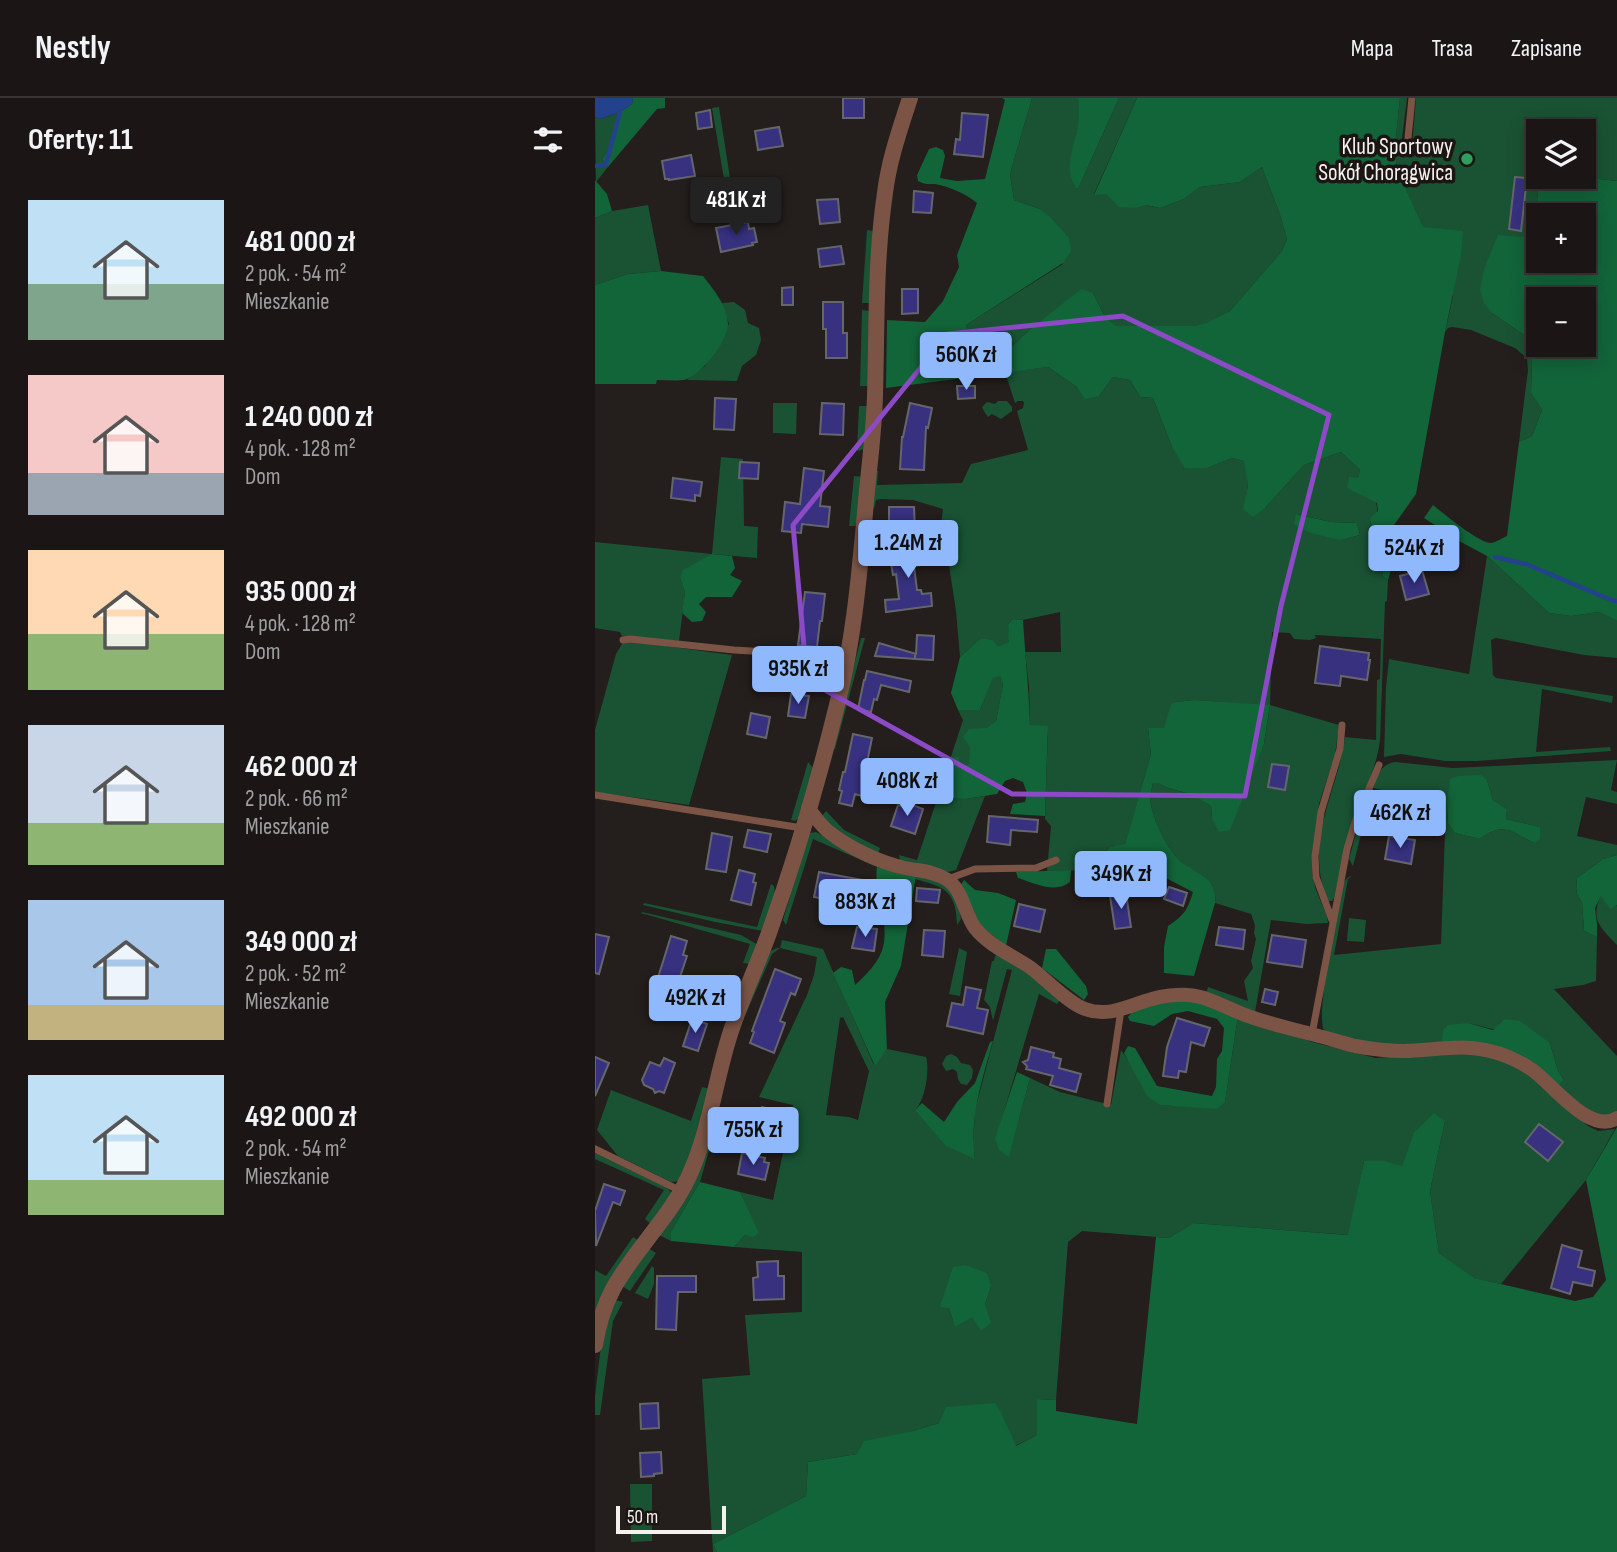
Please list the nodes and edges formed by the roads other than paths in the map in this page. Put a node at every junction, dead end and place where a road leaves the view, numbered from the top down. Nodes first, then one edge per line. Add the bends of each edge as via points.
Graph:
1 (910, 98) edge
2 (1412, 98) edge
3 (1407, 148) dead end
4 (622, 640) dead end
5 (848, 657) junction
6 (1342, 725) dead end
7 (1379, 765) dead end
8 (595, 795) edge
9 (809, 808) junction
10 (803, 828) junction
11 (1056, 860) dead end
12 (947, 879) junction
13 (1333, 921) junction
14 (1121, 1010) junction
15 (1312, 1034) junction
16 (1107, 1104) dead end
17 (1617, 1118) edge
18 (595, 1149) edge
19 (682, 1191) junction
20 (596, 1337) edge

1 - 5 street via 893,152 882,215 874,420
2 - 3 lane
4 - 5 lane
5 - 9 street
6 - 13 lane via 1315,856 1316,877
7 - 13 lane via 1347,849
8 - 10 lane
9 - 10 street
9 - 12 street via 828,831 863,852
10 - 19 street via 730,1034 701,1147
11 - 12 lane via 1036,868 975,869
12 - 14 street via 955,886 973,926 991,943 1082,1008
13 - 15 lane
14 - 15 street via 1154,998 1189,995
14 - 16 lane
15 - 17 street via 1379,1049 1493,1051 1531,1069 1583,1115 1605,1123
18 - 19 lane
19 - 20 street via 612,1291

